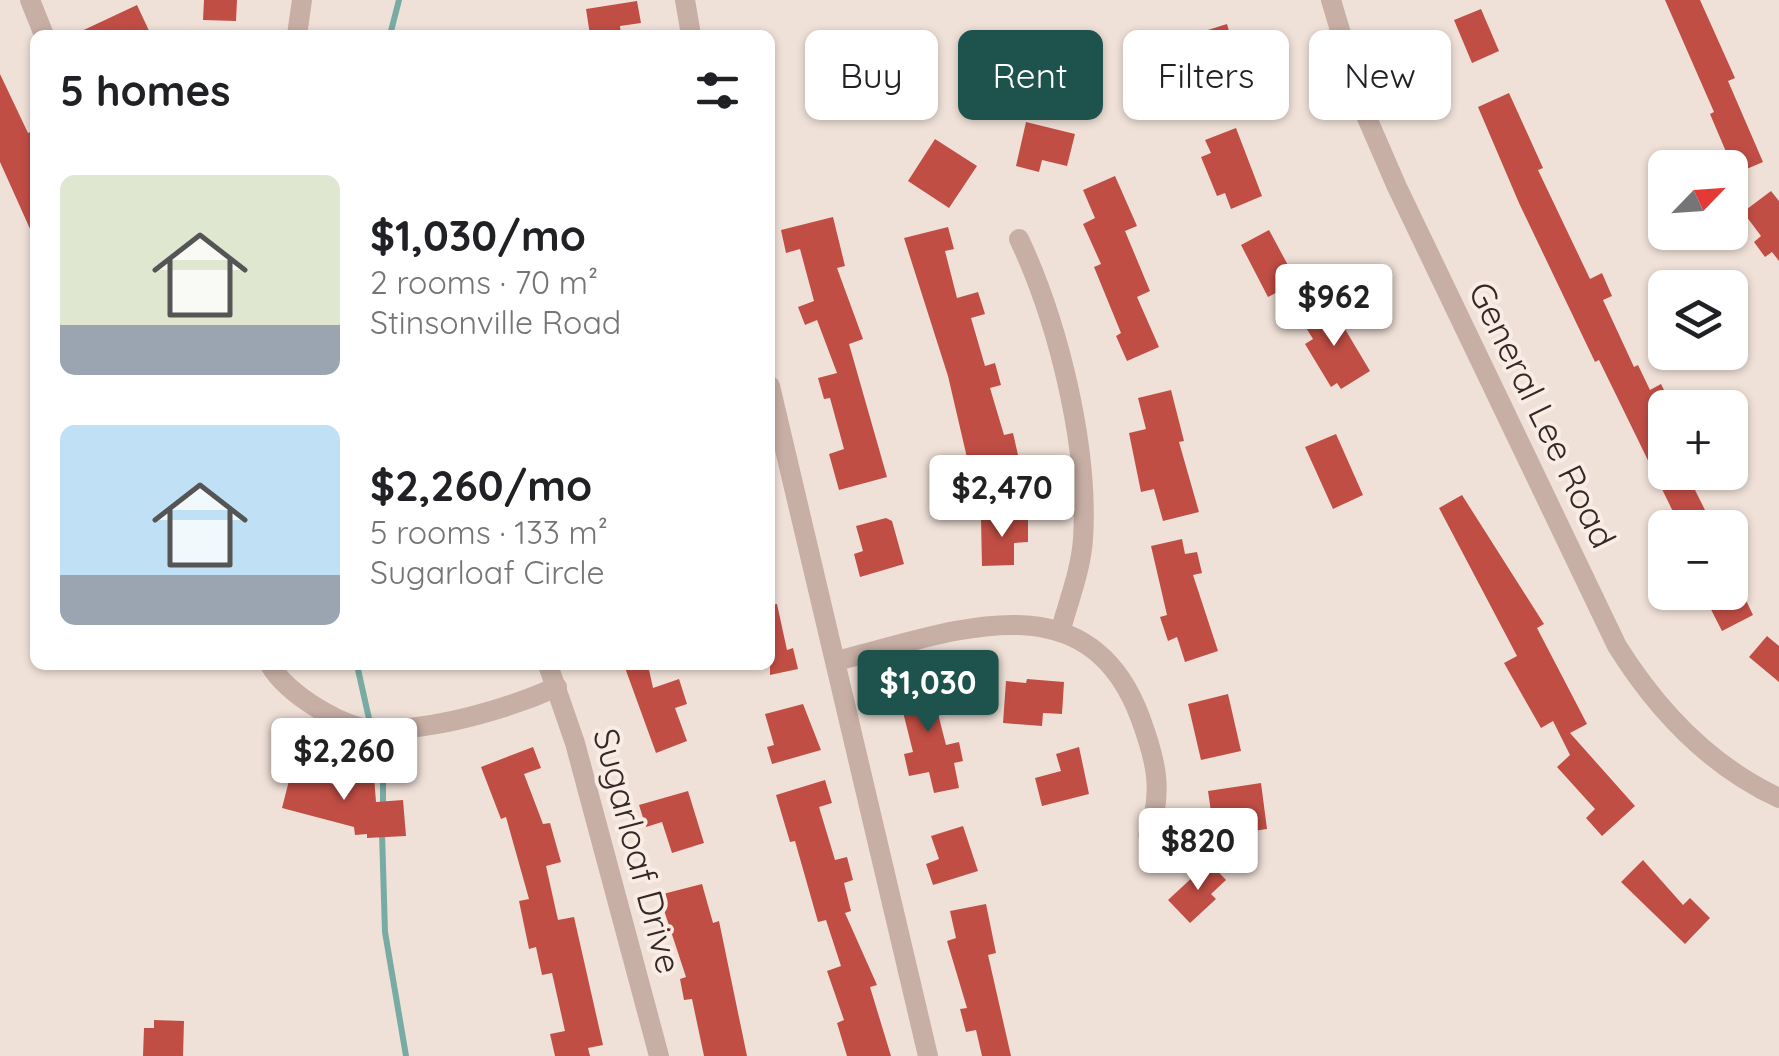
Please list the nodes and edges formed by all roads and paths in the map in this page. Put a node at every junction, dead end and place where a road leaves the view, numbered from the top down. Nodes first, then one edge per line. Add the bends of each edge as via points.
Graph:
1 (30, 0) edge
2 (302, 0) edge
3 (685, 0) edge
4 (1331, 0) edge
5 (42, 30) edge
6 (298, 30) edge
7 (690, 30) edge
8 (1020, 239) dead end
9 (775, 424) edge
10 (1062, 629) junction
11 (836, 661) junction
12 (273, 670) edge
13 (550, 670) edge
14 (557, 686) junction
15 (1779, 798) edge
16 (1148, 835) dead end
17 (659, 1056) edge
18 (928, 1056) edge

1 - 5 street
2 - 6 street
3 - 7 street
4 - 15 street, General Lee Road via 1364,111 1397,187 1617,646 1664,714 1711,756
8 - 10 street via 1041,285 1083,489 1083,542
9 - 11 street
10 - 11 street via 1020,622 975,627
10 - 16 street via 1099,654 1130,689 1152,750 1160,804
11 - 18 street
12 - 14 street via 318,710 375,730 526,701
13 - 14 street, Sugarloaf Drive
14 - 17 street, Sugarloaf Drive

